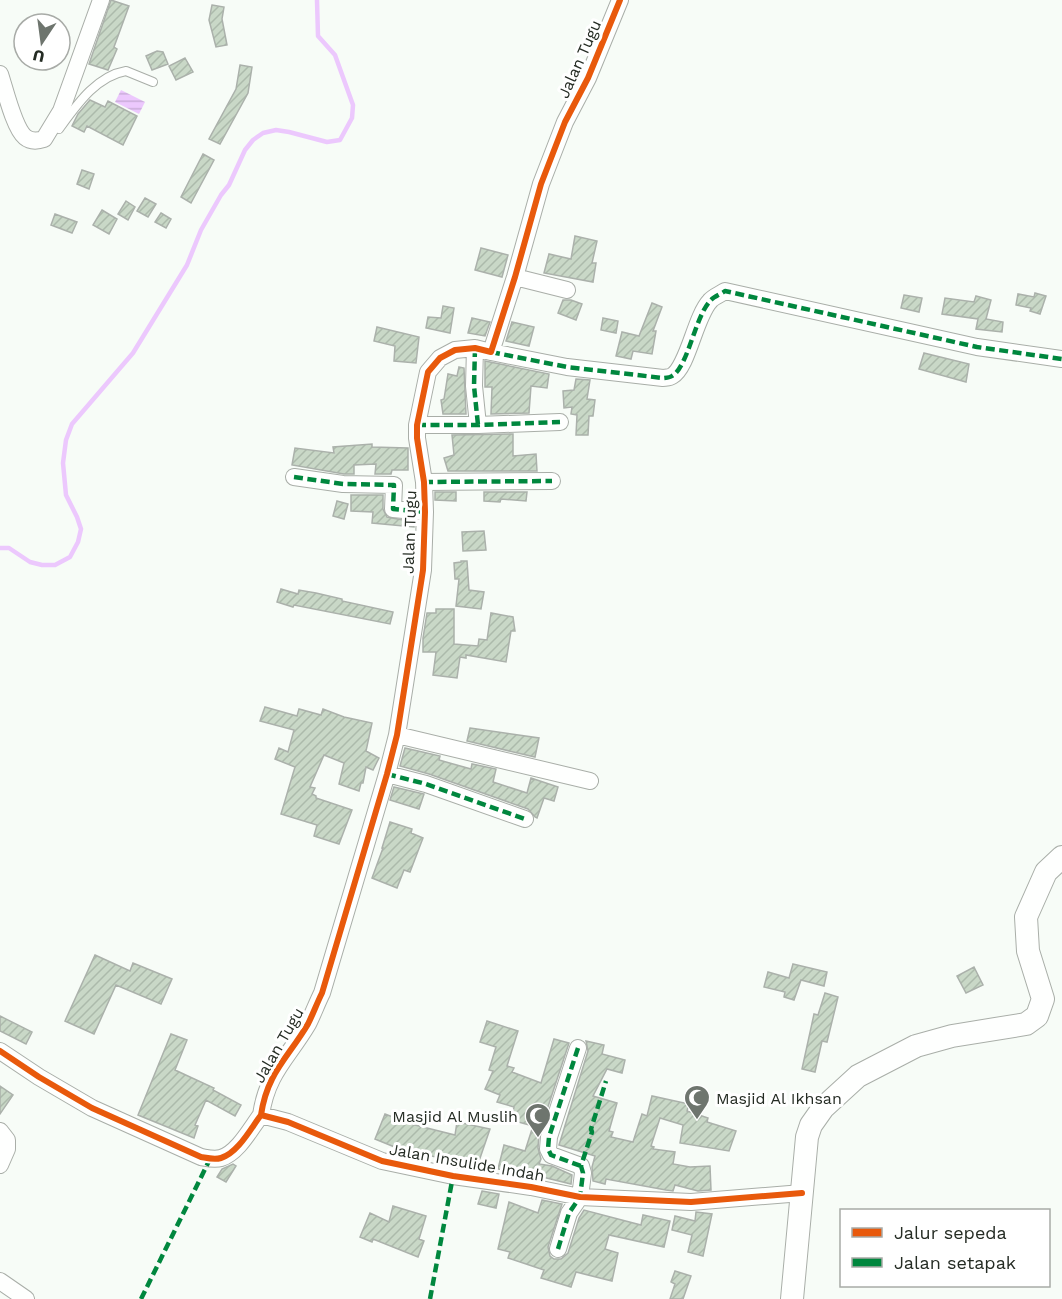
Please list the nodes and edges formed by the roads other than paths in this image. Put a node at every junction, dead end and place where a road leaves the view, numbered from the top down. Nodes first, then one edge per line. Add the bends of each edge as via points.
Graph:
1 (101, 0) edge
2 (620, 0) edge
3 (0, 74) edge
4 (153, 82) dead end
5 (44, 140) junction
6 (515, 277) junction
7 (567, 290) dead end
8 (483, 350) junction
9 (1062, 359) edge
10 (560, 422) dead end
11 (417, 425) junction
12 (478, 425) junction
13 (294, 477) dead end
14 (424, 482) junction
15 (552, 482) dead end
16 (425, 512) junction
17 (397, 735) junction
18 (387, 774) junction
19 (590, 782) dead end
20 (525, 819) dead end
21 (1062, 857) edge
22 (578, 1048) dead end
23 (0, 1051) edge
24 (261, 1115) junction
25 (0, 1131) edge
26 (0, 1165) edge
27 (802, 1193) junction
28 (579, 1197) junction
29 (558, 1249) dead end
30 (0, 1281) edge
31 (26, 1299) edge
32 (792, 1299) edge

1 - 5 street via 61,111
2 - 6 street, Jalan Tugu via 541,184
3 - 5 street via 24,137
4 - 5 lane via 126,71 107,77 84,98 55,135
6 - 7 street
6 - 8 street, Jalan Tugu
8 - 9 street via 567,367 672,377 710,300 726,291 977,347
8 - 11 street, Jalan Tugu via 455,350 440,358 428,372
8 - 12 street via 474,386
10 - 12 street
11 - 12 street
11 - 14 street, Jalan Tugu
13 - 16 street via 343,484 394,485 393,509
14 - 15 street
14 - 16 street, Jalan Tugu
16 - 17 street, Jalan Tugu via 423,570
17 - 18 street, Jalan Tugu
17 - 19 street
18 - 20 street
18 - 24 street, Jalan Tugu via 322,993 308,1023 275,1072 264,1095
21 - 27 main road via 1046,872 1026,917 1028,951 1043,999 1037,1016 1026,1024 916,1046 858,1076 823,1108 811,1125
22 - 28 street via 548,1149 551,1155 581,1166
23 - 24 street via 92,1108 201,1157 227,1155
24 - 28 street, Jalan Insulide Indah via 288,1122 382,1161
25 - 26 street via 8,1140
27 - 28 street, Jalan Insulide Indah via 691,1202
27 - 32 main road
28 - 29 street via 569,1213
30 - 31 street

